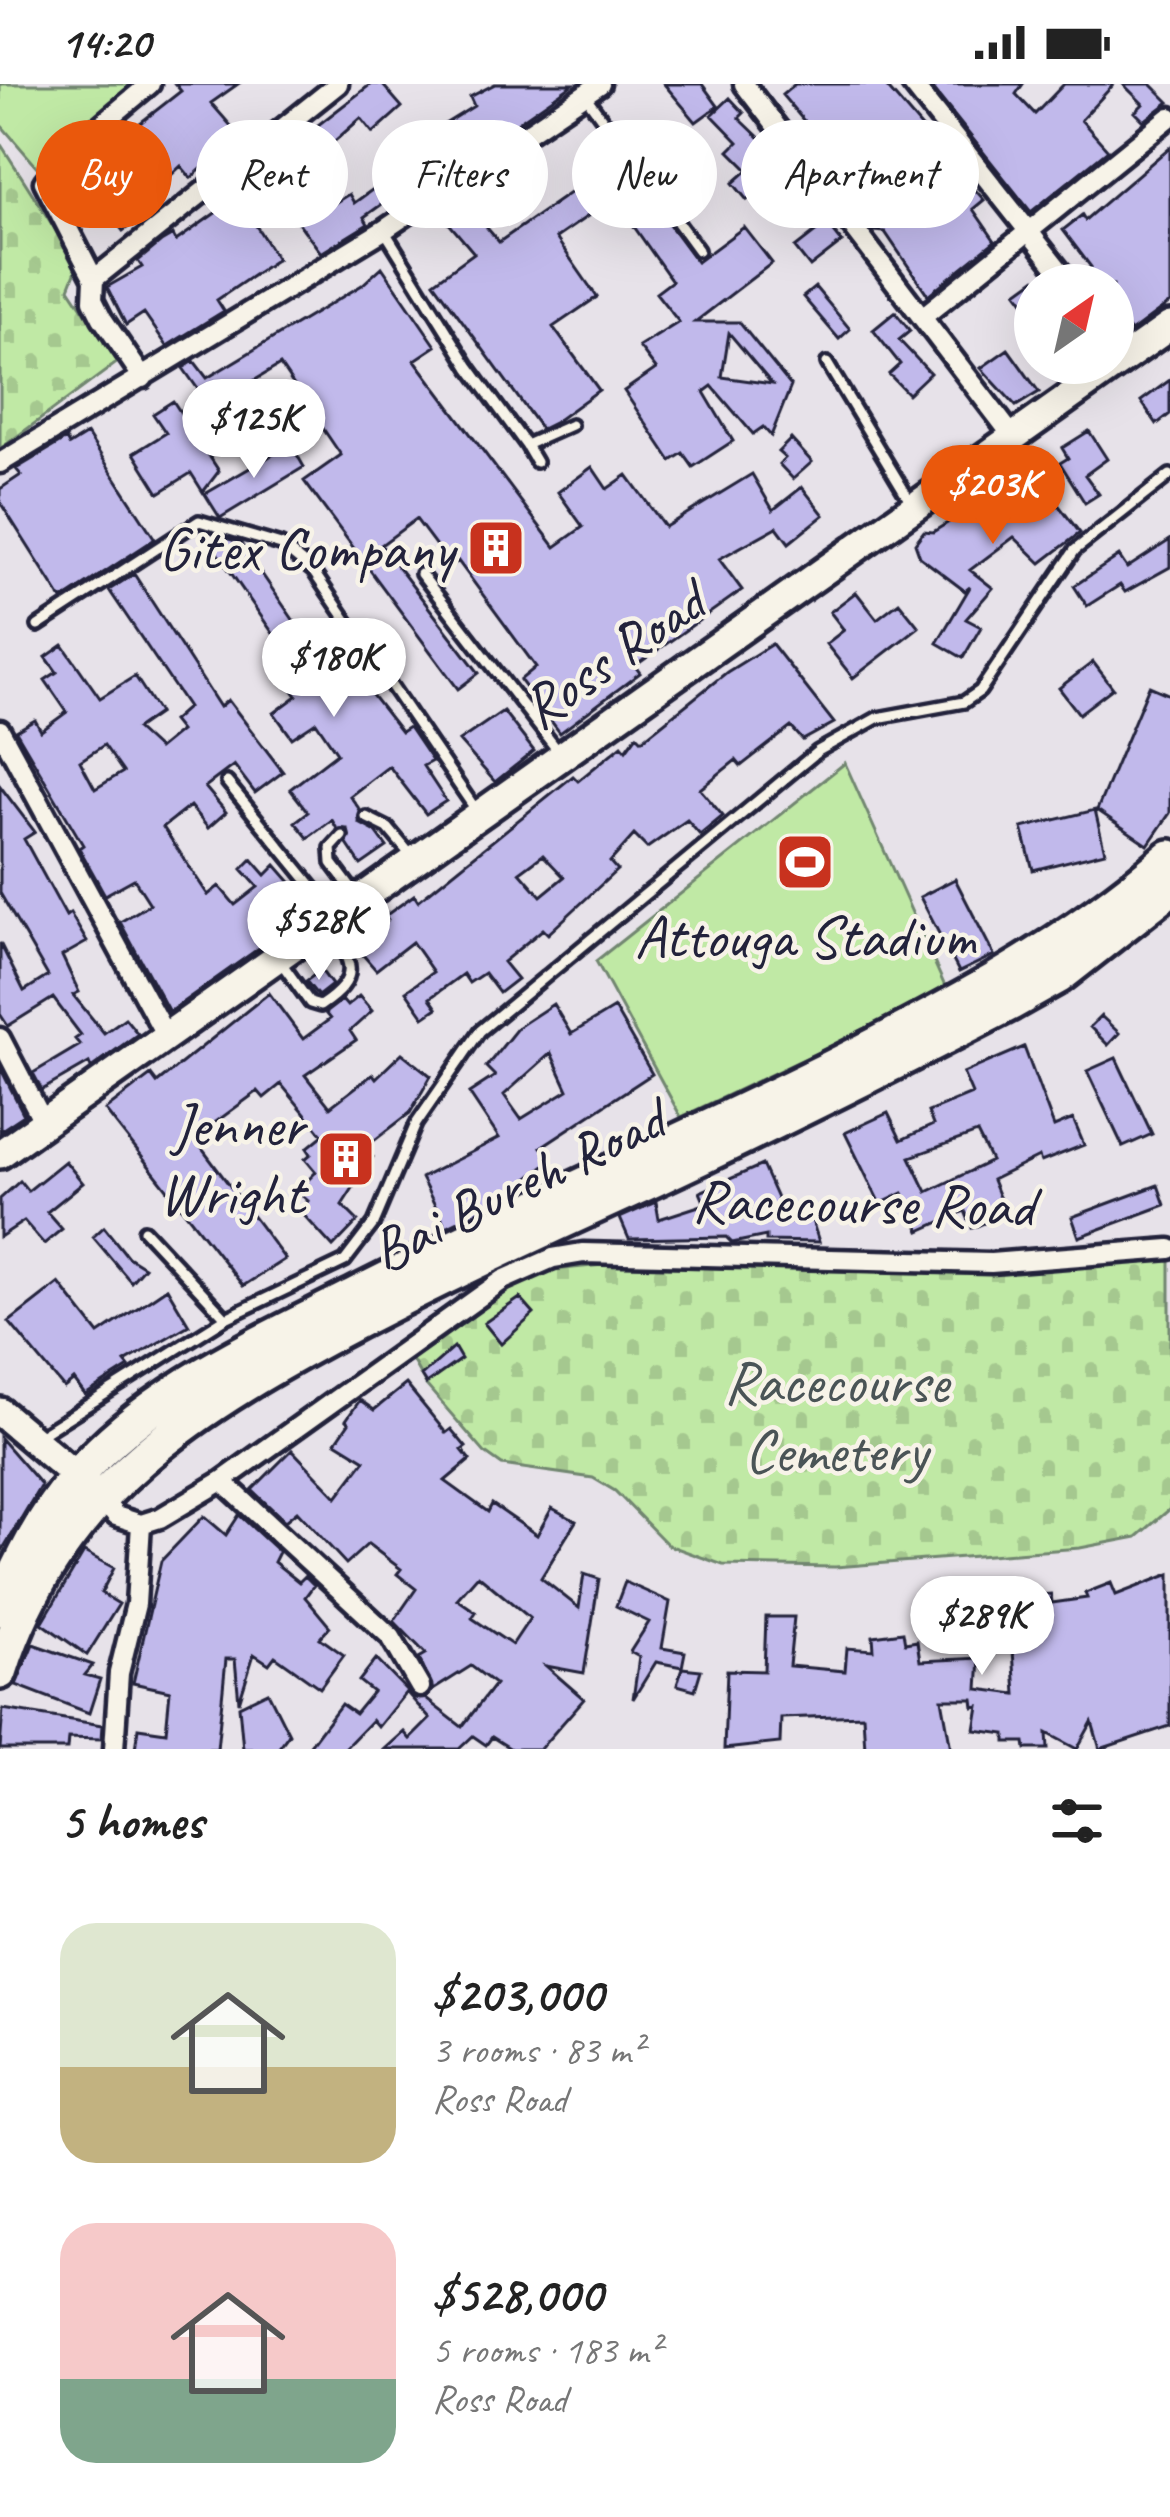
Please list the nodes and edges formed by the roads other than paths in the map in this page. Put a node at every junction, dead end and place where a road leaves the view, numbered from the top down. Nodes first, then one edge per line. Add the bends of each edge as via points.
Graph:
1 (150, 84) edge
2 (338, 84) edge
3 (744, 84) edge
4 (912, 84) edge
5 (592, 89) edge
6 (1170, 117) edge
7 (1031, 229) junction
8 (384, 230) junction
9 (698, 250) dead end
10 (1056, 264) edge
11 (94, 279) junction
12 (925, 315) junction
13 (1170, 326) edge
14 (1134, 344) edge
15 (827, 363) dead end
16 (142, 378) junction
17 (1076, 384) edge
18 (571, 425) dead end
19 (1011, 434) junction
20 (526, 445) junction
21 (536, 462) dead end
22 (0, 464) edge
23 (1170, 475) edge
24 (912, 504) junction
25 (421, 574) dead end
26 (38, 626) dead end
27 (0, 730) edge
28 (562, 755) junction
29 (227, 782) dead end
30 (478, 814) junction
31 (365, 818) dead end
32 (342, 836) dead end
33 (1170, 857) edge
34 (414, 860) junction
35 (1170, 889) edge
36 (340, 913) junction
37 (278, 957) junction
38 (166, 1036) junction
39 (0, 1038) edge
40 (43, 1121) junction
41 (0, 1154) edge
42 (144, 1230) dead end
43 (1170, 1249) edge
44 (226, 1318) junction
45 (0, 1412) edge
46 (31, 1441) junction
47 (222, 1481) junction
48 (88, 1486) junction
49 (141, 1524) junction
50 (0, 1610) edge
51 (0, 1672) edge
52 (420, 1688) dead end
53 (114, 1749) edge

1 - 11 street via 44,182
2 - 11 street
3 - 12 street
4 - 7 street
5 - 8 street
5 - 9 lane
6 - 7 street
7 - 10 street
7 - 12 street
8 - 16 street
8 - 20 lane
11 - 16 street via 93,300
12 - 19 street
13 - 14 main road, Ross Road
15 - 24 lane
16 - 22 street
17 - 19 main road, Ross Road
18 - 20 lane
19 - 24 main road, Ross Road
20 - 21 lane
23 - 44 lane via 1075,550 980,691 964,702 877,718 818,751 480,1031 433,1097 361,1247
24 - 28 main road, Ross Road
25 - 28 lane
26 - 30 lane via 199,521 281,544 313,571
27 - 38 street
28 - 30 main road, Ross Road
29 - 36 lane
30 - 34 main road, Ross Road
31 - 34 lane via 388,828
32 - 36 lane via 331,848
33 - 48 highway via 1008,977 245,1352 152,1410
34 - 36 main road, Ross Road
35 - 48 highway, Bai Bureh Road via 1011,1003 268,1366
36 - 37 main road, Ross Road
36 - 37 lane via 350,980 336,996 310,1003
37 - 38 main road, Ross Road
38 - 40 main road, Ross Road
39 - 40 street
40 - 41 main road, Ross Road
42 - 44 lane
43 - 47 street, Racecourse Road via 991,1263 636,1252 553,1258 503,1280
44 - 46 lane
45 - 46 main road
46 - 48 main road
47 - 49 street, Racecourse Road
47 - 52 street via 391,1637
48 - 49 street via 116,1516
48 - 50 highway via 41,1528
48 - 51 highway, Bai Bureh Road
49 - 53 street

